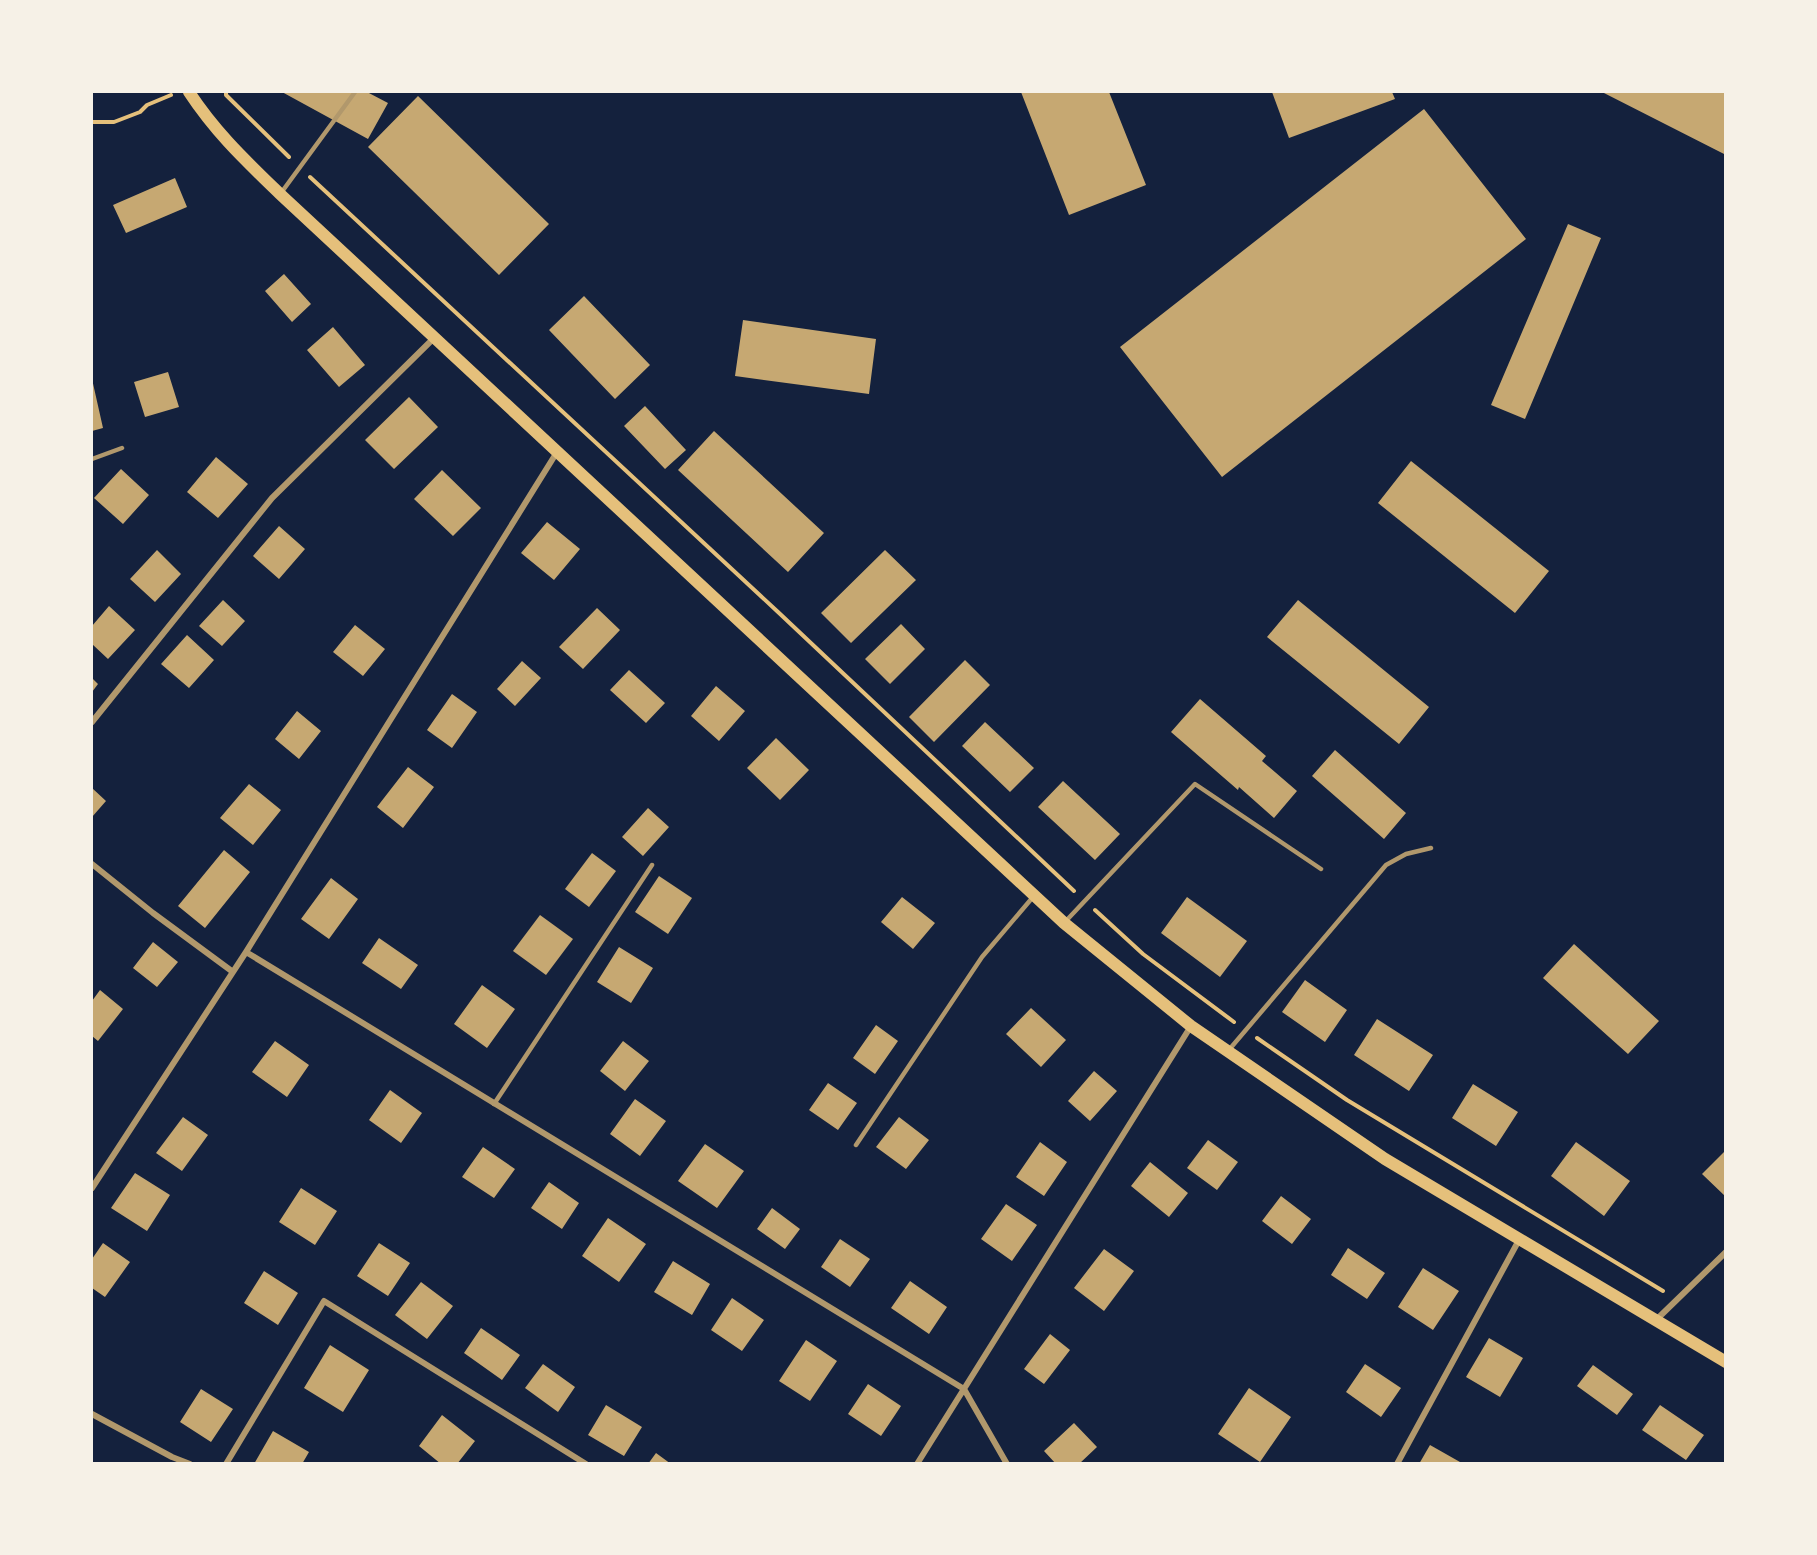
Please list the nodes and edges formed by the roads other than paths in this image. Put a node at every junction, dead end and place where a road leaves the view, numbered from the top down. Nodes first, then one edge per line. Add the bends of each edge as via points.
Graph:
1 (189, 92) edge
2 (356, 92) edge
3 (280, 194) junction
4 (435, 338) junction
5 (122, 448) dead end
6 (557, 451) junction
7 (92, 459) edge
8 (92, 722) edge
9 (1431, 848) dead end
10 (92, 864) edge
11 (652, 866) dead end
12 (1321, 868) dead end
13 (1035, 895) junction
14 (1064, 923) junction
15 (246, 952) junction
16 (233, 972) junction
17 (1191, 1026) junction
18 (1228, 1051) junction
19 (494, 1104) junction
20 (856, 1145) dead end
21 (92, 1188) edge
22 (1519, 1240) junction
23 (1725, 1252) edge
24 (1655, 1321) junction
25 (1725, 1362) edge
26 (964, 1389) junction
27 (92, 1414) edge
28 (190, 1464) edge
29 (226, 1464) edge
30 (586, 1464) edge
31 (917, 1464) edge
32 (1007, 1464) edge
33 (1397, 1464) edge

1 - 3 main road via 225,142
2 - 3 lane
3 - 4 main road
4 - 6 main road
4 - 8 street via 272,498
5 - 7 lane
6 - 13 main road
6 - 15 street
9 - 18 lane via 1406,854 1386,865
10 - 16 street
11 - 19 lane
12 - 14 lane via 1195,784
13 - 14 main road
13 - 20 lane via 982,957
14 - 17 main road
15 - 16 street
15 - 19 street
16 - 21 street
17 - 18 main road
17 - 26 street
18 - 22 main road via 1385,1159
19 - 26 street
22 - 24 main road
22 - 33 street
23 - 24 street
24 - 25 main road
26 - 31 street
26 - 32 street
27 - 28 street
29 - 30 street via 324,1301

